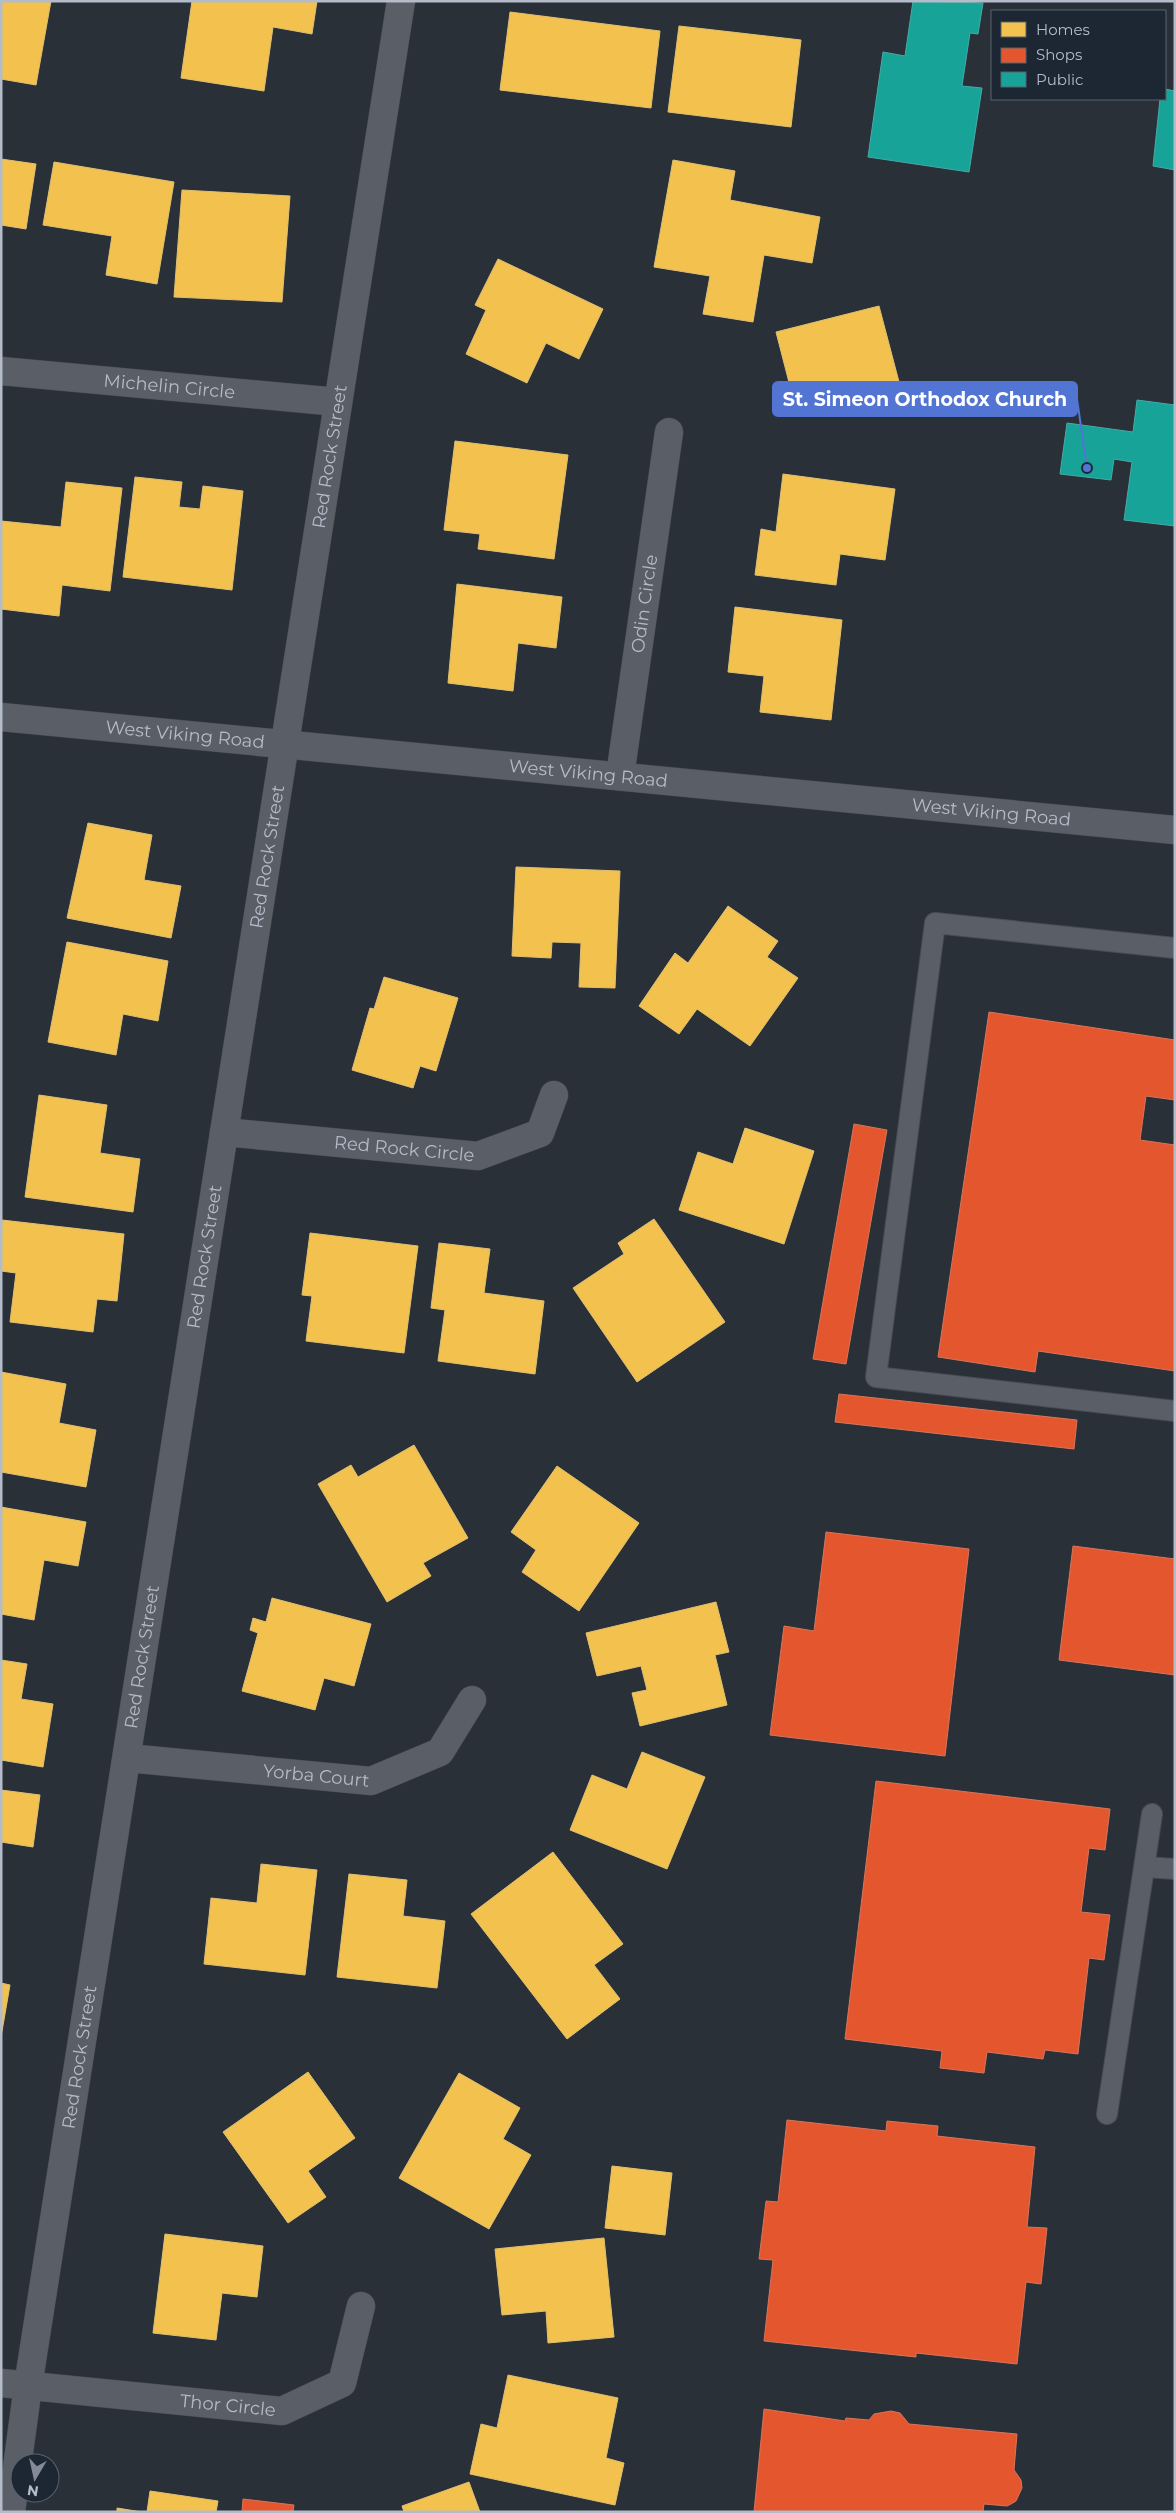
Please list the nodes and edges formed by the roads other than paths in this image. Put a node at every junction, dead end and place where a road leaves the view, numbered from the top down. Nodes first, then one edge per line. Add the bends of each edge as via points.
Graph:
1 (401, 1) edge
2 (1, 371) edge
3 (338, 402) junction
4 (670, 432) dead end
5 (1, 717) edge
6 (284, 743) junction
7 (620, 776) junction
8 (1175, 830) edge
9 (1175, 948) edge
10 (554, 1095) dead end
11 (224, 1132) junction
12 (1175, 1411) edge
13 (472, 1700) dead end
14 (126, 1758) junction
15 (1152, 1814) dead end
16 (1145, 1867) junction
17 (1175, 1870) edge
18 (1107, 2114) dead end
19 (361, 2306) dead end
20 (1, 2383) edge
21 (28, 2386) junction
22 (11, 2512) edge

1 - 3 street, Red Rock Street
2 - 3 street, Michelin Circle
3 - 6 street, Red Rock Street
4 - 7 street, Odin Circle
5 - 6 street, West Viking Road
6 - 7 street, West Viking Road
6 - 11 street, Red Rock Street
7 - 8 street, West Viking Road
9 - 12 lane via 935,923 876,1377
10 - 11 street, Red Rock Circle via 540,1133 478,1156
11 - 14 street, Red Rock Street
13 - 14 street, Yorba Court via 440,1752 371,1782
14 - 21 street, Red Rock Street
15 - 16 lane
16 - 17 lane
16 - 18 lane
19 - 21 street, Thor Circle via 342,2384 282,2411
20 - 21 street
21 - 22 street, Red Rock Street

